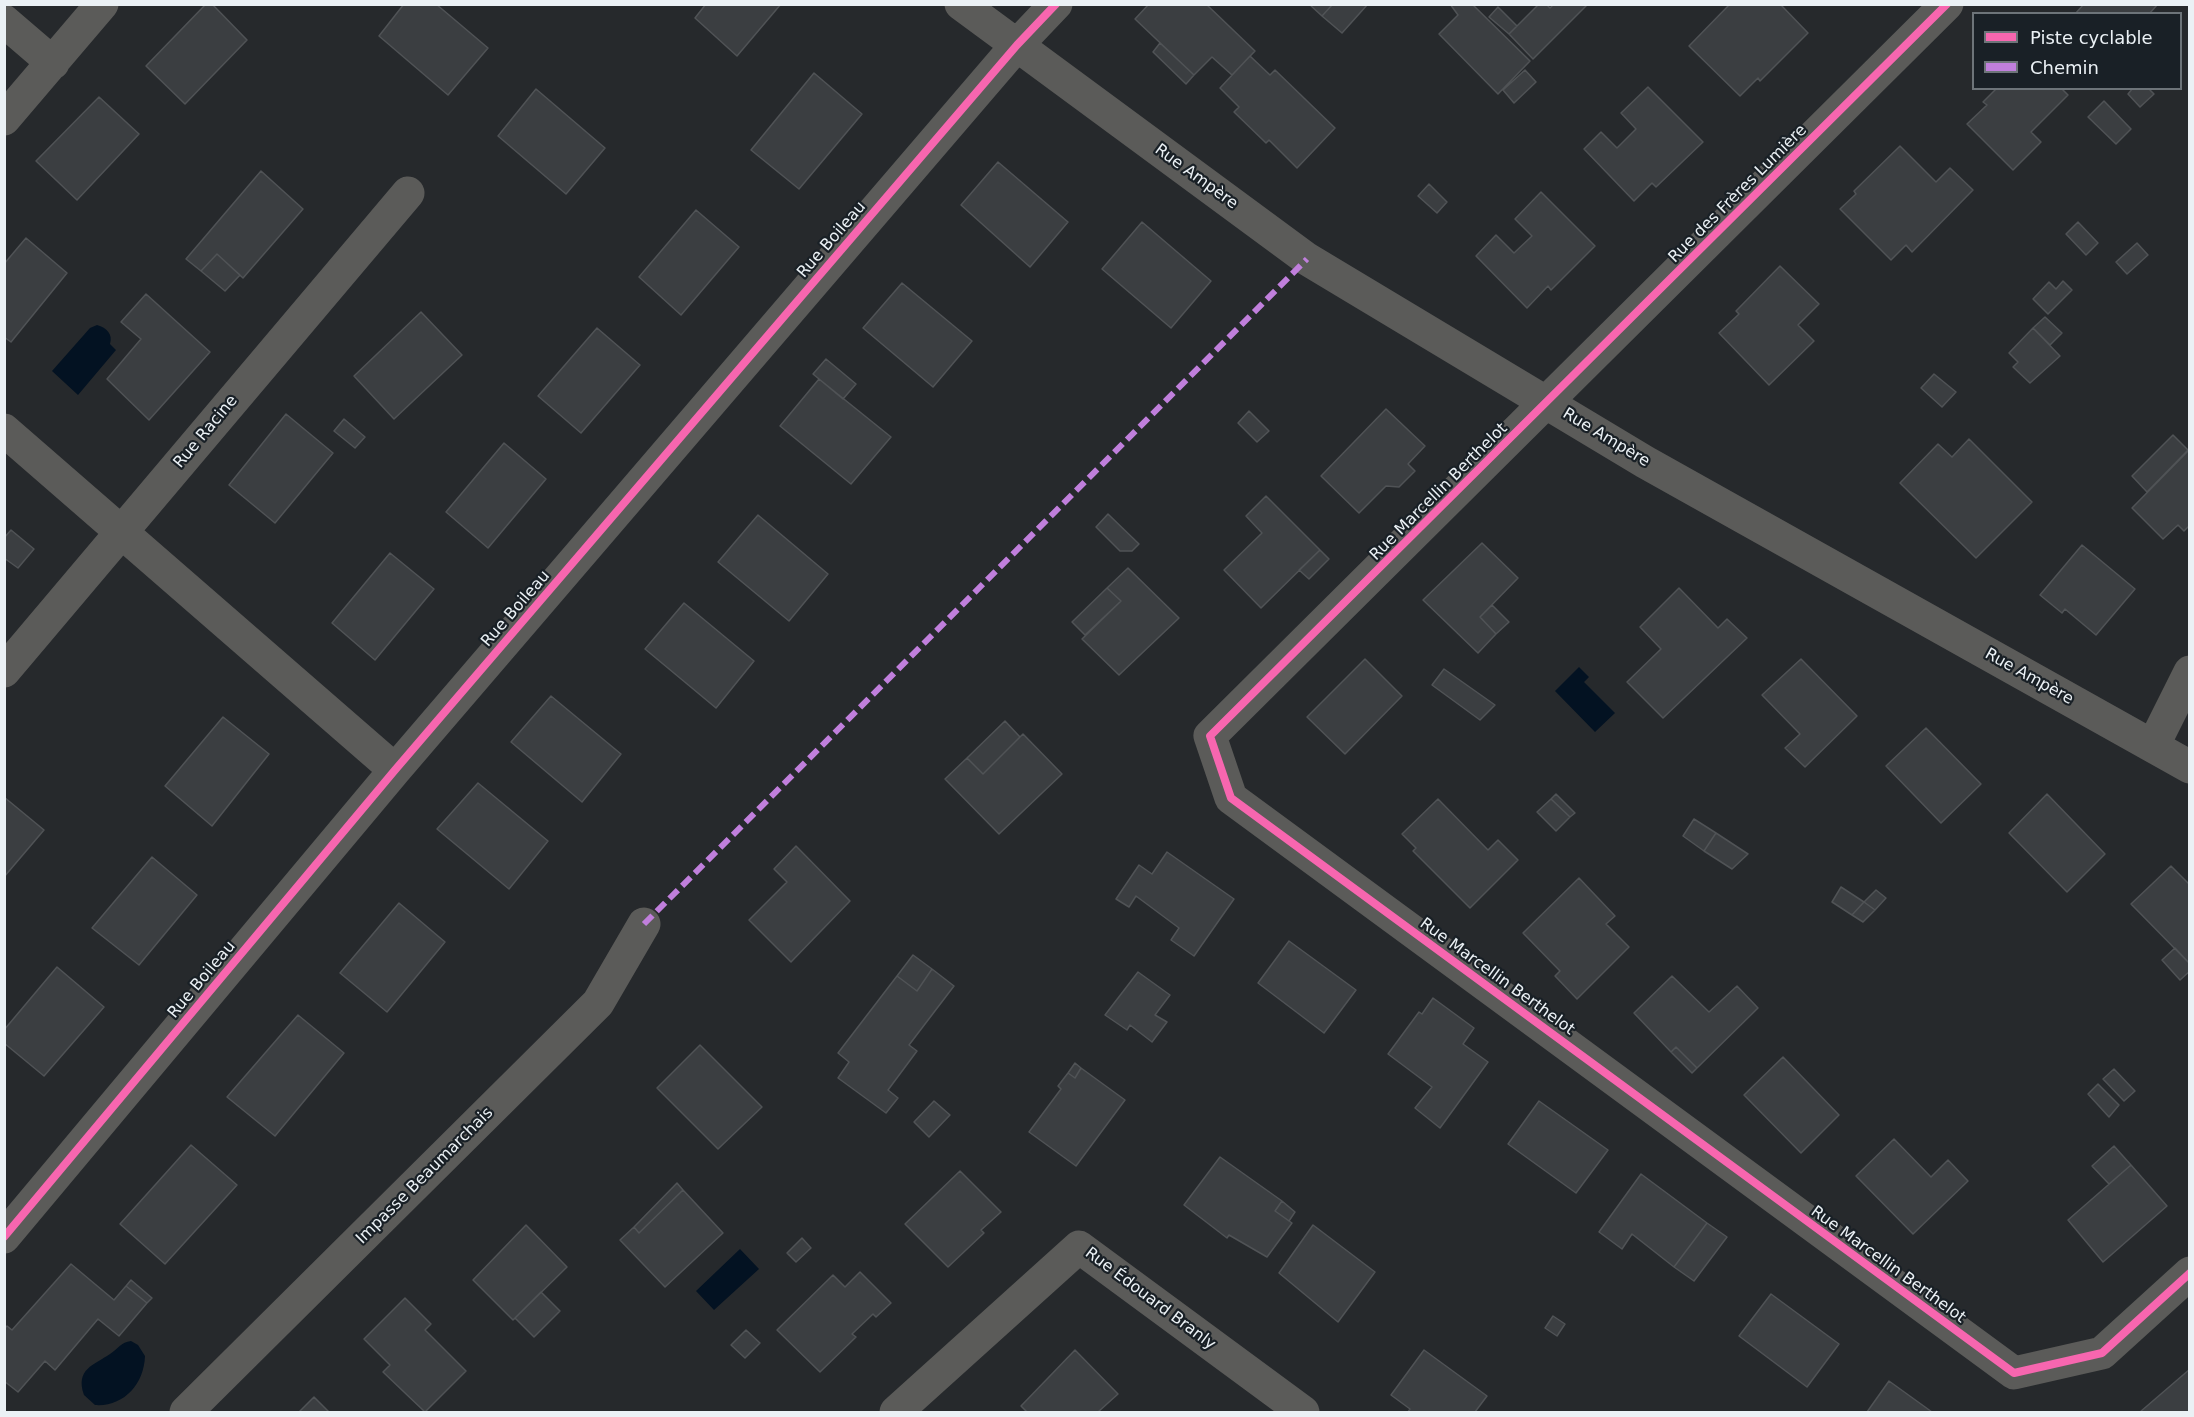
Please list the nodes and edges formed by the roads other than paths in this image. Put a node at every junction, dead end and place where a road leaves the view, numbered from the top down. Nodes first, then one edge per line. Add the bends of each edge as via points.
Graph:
1 (102, 4) edge
2 (961, 4) edge
3 (1056, 4) edge
4 (1947, 4) edge
5 (4, 21) edge
6 (1017, 45) junction
7 (52, 63) junction
8 (4, 119) edge
9 (408, 193) dead end
10 (1548, 403) junction
11 (4, 430) edge
12 (122, 532) junction
13 (4, 671) edge
14 (2190, 672) edge
15 (2153, 746) junction
16 (2190, 767) edge
17 (395, 770) junction
18 (644, 924) dead end
19 (4, 1237) edge
20 (2190, 1274) edge
21 (186, 1413) edge
22 (896, 1413) edge
23 (1303, 1413) edge

1 - 7 street
2 - 6 street, Rue Ampère
3 - 6 street, Rue Boileau
4 - 10 street, Rue des Frères Lumière
5 - 7 street
6 - 10 street, Rue Ampère via 1307,259
6 - 17 street, Rue Boileau
7 - 8 street
9 - 12 street, Rue Racine
10 - 15 street, Rue Ampère via 1645,462
10 - 20 street, Rue Marcellin Berthelot via 1210,736 1231,798 2014,1373 2102,1353
11 - 12 street
12 - 13 street, Rue Racine
12 - 17 street
14 - 15 street
15 - 16 street, Rue Ampère
17 - 19 street, Rue Boileau
18 - 21 street, Impasse Beaumarchais via 598,1003
22 - 23 street, Rue Édouard Branly via 1079,1247

